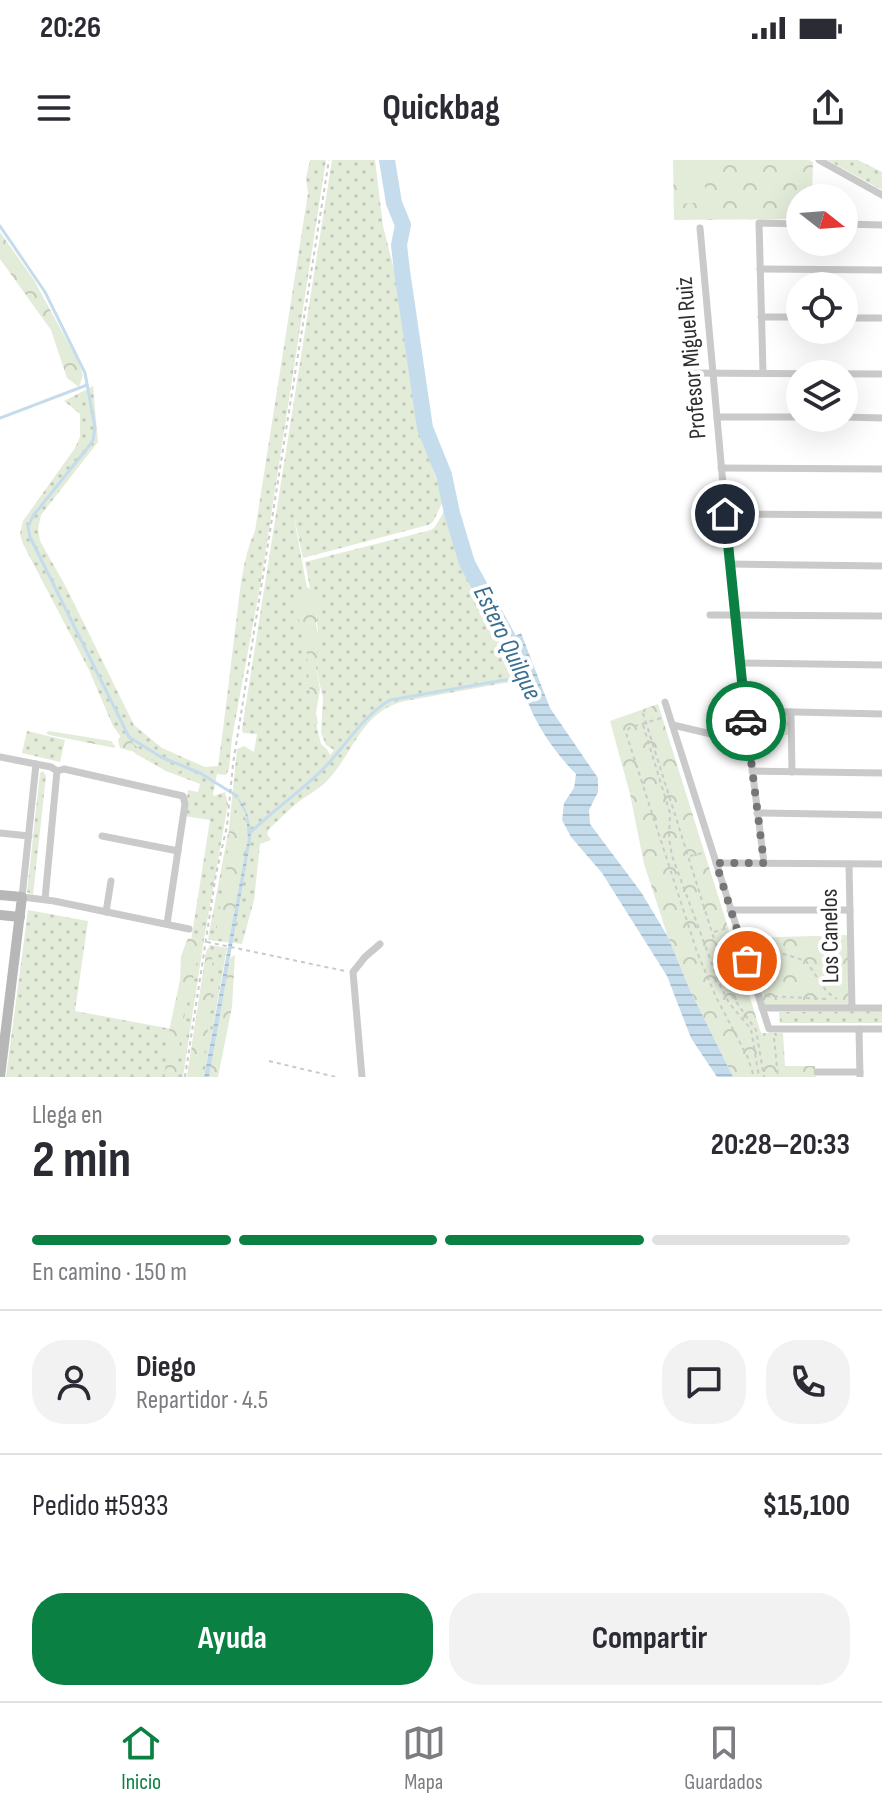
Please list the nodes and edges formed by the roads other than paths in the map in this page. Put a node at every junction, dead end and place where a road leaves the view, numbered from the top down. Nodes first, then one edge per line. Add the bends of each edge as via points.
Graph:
1 (819, 160) edge
2 (882, 195) edge
3 (786, 224) edge
4 (858, 224) edge
5 (882, 225) edge
6 (700, 228) dead end
7 (760, 269) junction
8 (882, 270) edge
9 (761, 317) junction
10 (786, 317) edge
11 (858, 318) edge
12 (882, 318) edge
13 (713, 372) junction
14 (763, 372) junction
15 (688, 373) dead end
16 (882, 374) edge
17 (717, 417) junction
18 (786, 417) edge
19 (858, 417) edge
20 (882, 418) edge
21 (721, 468) junction
22 (882, 469) edge
23 (725, 514) junction
24 (882, 515) edge
25 (730, 564) junction
26 (882, 566) edge
27 (734, 614) junction
28 (710, 615) dead end
29 (882, 616) edge
30 (739, 663) junction
31 (882, 665) edge
32 (665, 702) dead end
33 (745, 711) junction
34 (791, 712) junction
35 (882, 714) edge
36 (673, 725) junction
37 (749, 743) junction
38 (0, 757) edge
39 (36, 764) junction
40 (57, 771) junction
41 (752, 771) junction
42 (792, 772) junction
43 (882, 773) edge
44 (757, 813) junction
45 (882, 815) edge
46 (0, 833) edge
47 (29, 836) junction
48 (102, 836) dead end
49 (178, 851) junction
50 (716, 863) junction
51 (764, 863) junction
52 (849, 864) junction
53 (882, 864) edge
54 (111, 881) dead end
55 (0, 895) edge
56 (22, 897) junction
57 (45, 899) junction
58 (730, 910) junction
59 (850, 910) junction
60 (106, 912) junction
61 (0, 915) edge
62 (20, 917) junction
63 (167, 924) junction
64 (189, 929) dead end
65 (380, 944) dead end
66 (5, 996) edge
67 (762, 1008) junction
68 (852, 1008) junction
69 (882, 1008) edge
70 (859, 1029) junction
71 (882, 1029) edge
72 (1, 1059) edge
73 (817, 1072) dead end
74 (860, 1074) edge
75 (0, 1077) edge
76 (362, 1077) edge

1 - 2 street
3 - 7 street via 759,223
4 - 5 street
6 - 13 street, Profesor Miguel Ruiz
7 - 8 street
7 - 9 street
9 - 10 street
9 - 14 street
11 - 12 street
13 - 14 street
13 - 15 street
13 - 17 street, Profesor Miguel Ruiz
14 - 16 street
17 - 18 street
17 - 21 street, Profesor Miguel Ruiz
19 - 20 street
21 - 22 street
21 - 23 street, Profesor Miguel Ruiz
23 - 24 street
23 - 25 street, Profesor Miguel Ruiz
25 - 26 street
25 - 27 street, Profesor Miguel Ruiz
27 - 28 street
27 - 29 street
27 - 30 street, Profesor Miguel Ruiz
30 - 31 street
30 - 33 street, Profesor Miguel Ruiz
32 - 36 street
33 - 34 street
33 - 37 street, Profesor Miguel Ruiz
34 - 35 street
34 - 42 street
36 - 37 street
36 - 50 street
37 - 41 street, Profesor Miguel Ruiz
38 - 39 street
39 - 40 street
39 - 47 street
40 - 49 street via 181,795 185,804
40 - 57 street
41 - 42 street
41 - 44 street, Profesor Miguel Ruiz
42 - 43 street
44 - 45 street
44 - 51 street, Profesor Miguel Ruiz
46 - 47 street
47 - 56 street
48 - 49 street
49 - 63 street
50 - 51 street
50 - 58 street
51 - 52 street
52 - 53 street
52 - 59 street, Los Canelos
54 - 60 street
55 - 56 street
56 - 57 street
56 - 62 street
57 - 60 street
58 - 59 street
58 - 67 street
59 - 68 street, Los Canelos
60 - 63 street
61 - 62 street
62 - 66 street
63 - 64 street
65 - 76 street via 353,972
66 - 72 street
67 - 68 street
67 - 70 street via 769,1029
68 - 69 street
70 - 71 street
70 - 74 street
72 - 75 street
73 - 74 street

